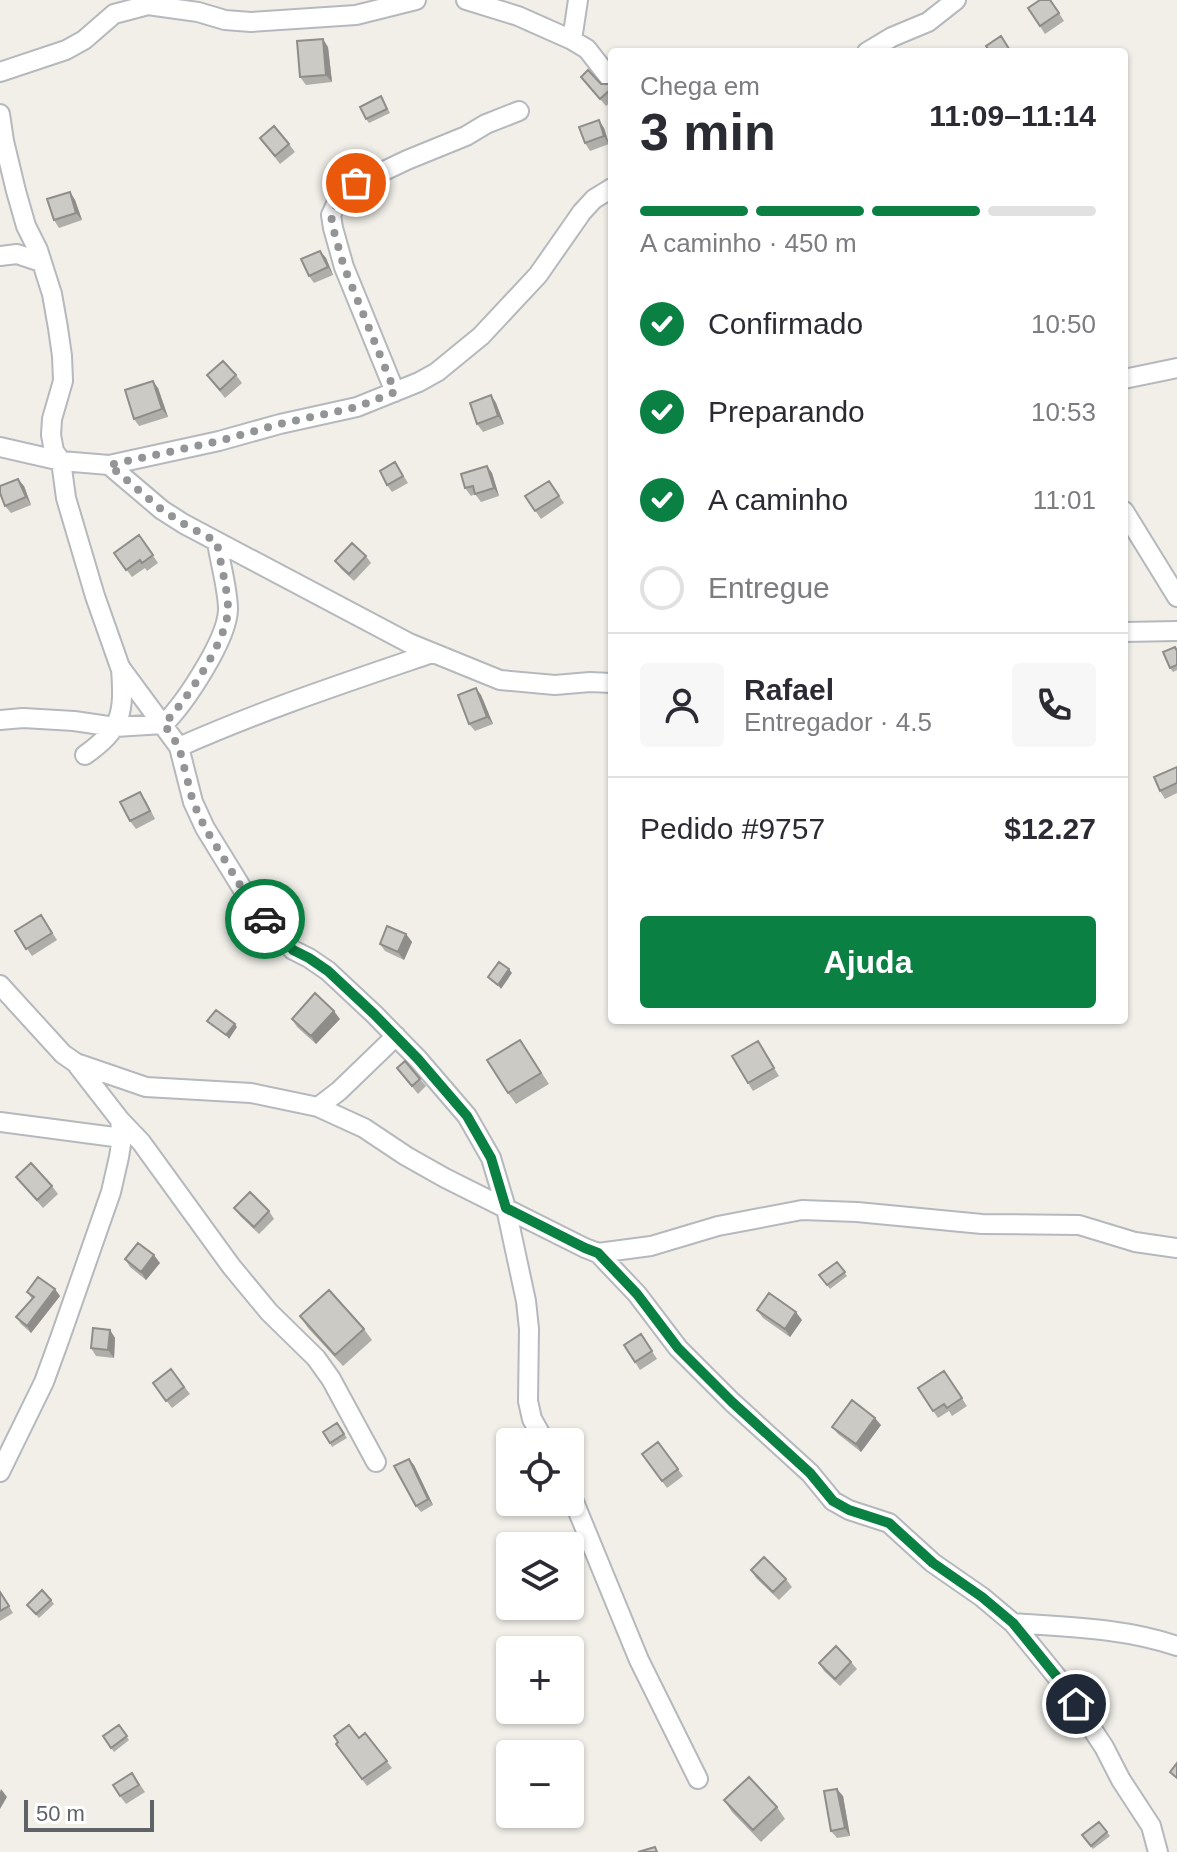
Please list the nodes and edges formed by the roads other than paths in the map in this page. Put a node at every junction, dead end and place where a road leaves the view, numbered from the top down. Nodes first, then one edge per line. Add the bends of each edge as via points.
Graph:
1 (416, 0) edge
2 (466, 0) edge
3 (578, 0) edge
4 (956, 0) edge
5 (572, 40) junction
6 (874, 48) edge
7 (0, 72) edge
8 (608, 76) edge
9 (519, 111) dead end
10 (0, 114) edge
11 (608, 190) edge
12 (0, 256) edge
13 (41, 262) junction
14 (1177, 368) edge
15 (1128, 378) edge
16 (395, 392) junction
17 (0, 447) edge
18 (61, 461) junction
19 (109, 465) junction
20 (1128, 517) edge
21 (217, 542) junction
22 (1177, 597) edge
23 (1177, 631) edge
24 (1128, 632) edge
25 (432, 653) junction
26 (120, 667) junction
27 (608, 683) edge
28 (0, 720) edge
29 (164, 724) junction
30 (115, 727) junction
31 (179, 747) junction
32 (85, 755) dead end
33 (0, 985) edge
34 (396, 1036) junction
35 (76, 1063) junction
36 (318, 1107) junction
37 (0, 1122) edge
38 (121, 1129) junction
39 (506, 1208) junction
40 (1177, 1248) edge
41 (598, 1253) junction
42 (537, 1428) edge
43 (376, 1462) dead end
44 (0, 1472) edge
45 (580, 1516) edge
46 (1013, 1623) junction
47 (1177, 1646) edge
48 (698, 1779) dead end
49 (1158, 1852) edge

1 - 7 street via 356,15 251,22 148,5 114,14 66,50
2 - 5 street
3 - 5 street
4 - 6 street via 928,22
5 - 8 street via 587,49
9 - 16 street via 342,191 331,215 344,267
10 - 13 street via 16,191
11 - 16 street via 582,212 538,275 481,336 437,372
12 - 13 street via 17,254
13 - 18 street via 62,356 63,381 51,435
14 - 15 street
16 - 19 street via 357,407
17 - 18 street
18 - 19 street
18 - 26 street via 75,531
19 - 21 street via 162,510
20 - 22 street
21 - 25 street
21 - 29 street via 226,624 207,664
23 - 24 street
25 - 27 street via 500,680
25 - 31 street
26 - 29 street
26 - 30 street via 123,697
28 - 30 street
29 - 30 street
29 - 31 street
30 - 32 street
31 - 34 street via 193,802 245,893 293,950 328,971
33 - 35 street
34 - 36 street
34 - 39 street via 467,1116 491,1158
35 - 36 street via 146,1087 251,1093
35 - 38 street
36 - 39 street
37 - 38 street
38 - 43 street via 141,1142 231,1266 316,1358
38 - 44 street via 111,1192 60,1338
39 - 41 street
39 - 42 street via 526,1301 528,1401
40 - 41 street via 1079,1225 982,1224 802,1210 651,1246
41 - 46 street via 678,1348 833,1501 889,1523
45 - 48 street via 639,1660
46 - 47 street via 1112,1631
46 - 49 street via 1104,1747 1151,1826

